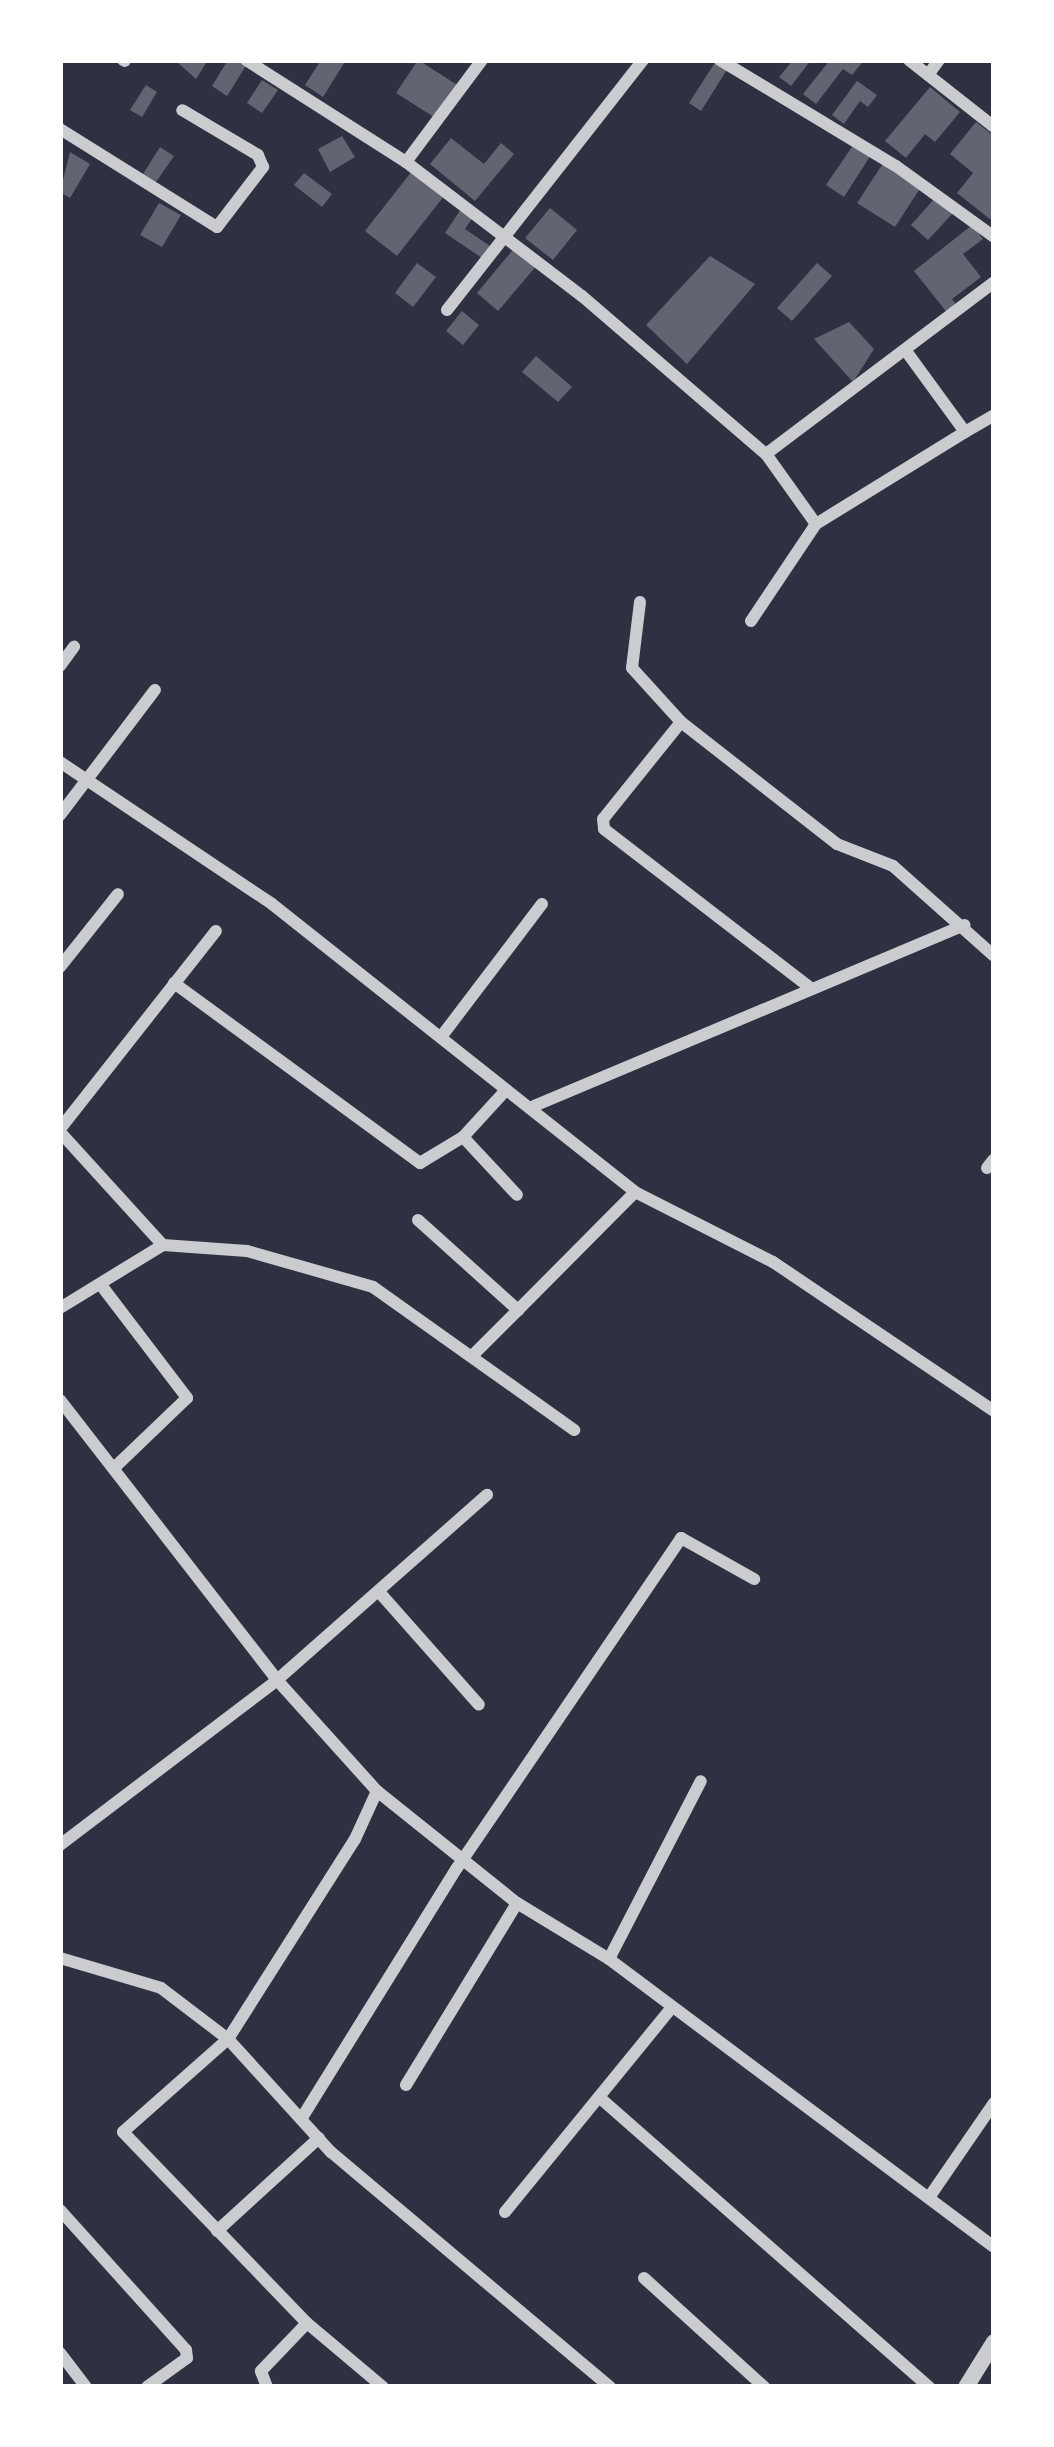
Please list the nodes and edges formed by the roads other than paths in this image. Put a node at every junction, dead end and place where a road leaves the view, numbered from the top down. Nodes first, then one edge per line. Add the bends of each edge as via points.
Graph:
1 (246, 60) edge
2 (482, 60) edge
3 (643, 60) edge
4 (720, 60) edge
5 (909, 60) edge
6 (939, 60) edge
7 (928, 75) junction
8 (182, 110) dead end
9 (994, 128) edge
10 (60, 129) edge
11 (406, 162) junction
12 (506, 235) junction
13 (994, 237) edge
14 (994, 281) edge
15 (447, 310) dead end
16 (906, 351) junction
17 (994, 415) edge
18 (965, 432) junction
19 (766, 454) junction
20 (816, 524) junction
21 (640, 602) dead end
22 (751, 621) dead end
23 (74, 647) dead end
24 (60, 666) edge
25 (155, 690) dead end
26 (681, 722) junction
27 (60, 762) edge
28 (87, 779) junction
29 (60, 814) edge
30 (118, 894) dead end
31 (542, 904) dead end
32 (965, 925) junction
33 (994, 927) edge
34 (216, 931) dead end
35 (979, 940) junction
36 (994, 956) edge
37 (60, 967) edge
38 (174, 983) junction
39 (812, 989) junction
40 (441, 1037) junction
41 (506, 1090) junction
42 (534, 1106) junction
43 (60, 1131) edge
44 (463, 1137) junction
45 (635, 1192) junction
46 (517, 1195) dead end
47 (418, 1220) dead end
48 (163, 1246) junction
49 (101, 1285) junction
50 (60, 1308) edge
51 (518, 1310) junction
52 (474, 1354) junction
53 (60, 1400) edge
54 (994, 1411) edge
55 (574, 1430) dead end
56 (114, 1468) junction
57 (487, 1495) dead end
58 (754, 1579) dead end
59 (380, 1593) junction
60 (277, 1681) junction
61 (479, 1706) dead end
62 (701, 1781) dead end
63 (377, 1791) junction
64 (60, 1845) edge
65 (464, 1860) junction
66 (517, 1903) junction
67 (60, 1958) edge
68 (609, 1958) junction
69 (670, 2011) junction
70 (228, 2039) junction
71 (406, 2086) dead end
72 (599, 2096) junction
73 (994, 2103) edge
74 (303, 2116) junction
75 (319, 2138) junction
76 (930, 2196) junction
77 (60, 2210) edge
78 (506, 2212) dead end
79 (217, 2231) junction
80 (994, 2247) edge
81 (644, 2278) dead end
82 (307, 2323) junction
83 (994, 2342) edge
84 (60, 2353) edge
85 (757, 2385) edge
86 (86, 2387) edge
87 (147, 2387) edge
88 (267, 2387) edge
89 (383, 2387) edge
90 (610, 2387) edge
91 (929, 2387) edge
92 (966, 2387) edge

1 - 11 street
2 - 11 street
3 - 12 street
4 - 13 street via 896,166
5 - 7 street
6 - 7 street
7 - 9 street
8 - 10 street via 258,154 263,167 217,227
11 - 12 street
12 - 15 street
12 - 19 street
14 - 16 street
16 - 18 street
16 - 19 street
17 - 18 street
18 - 20 street
19 - 20 street
20 - 22 street
21 - 26 street via 632,668
23 - 24 street
25 - 28 street
26 - 32 street via 837,844 893,866
26 - 39 street via 603,819 604,829
27 - 28 street
28 - 29 street
28 - 40 street via 272,904
30 - 37 street
31 - 40 street
32 - 35 street
32 - 39 street
33 - 35 street
34 - 38 street
35 - 36 street
38 - 43 street
38 - 44 street via 420,1163
39 - 42 street
40 - 41 street
41 - 42 street
41 - 44 street
42 - 45 street
43 - 48 street
44 - 46 street
45 - 51 street
45 - 54 street via 773,1262
47 - 51 street
48 - 49 street
48 - 52 street via 247,1251 373,1287
49 - 50 street
49 - 56 street via 187,1399
51 - 52 street
52 - 55 street
53 - 56 street
56 - 60 street
57 - 59 street
58 - 65 street via 681,1538
59 - 60 street
59 - 61 street
60 - 63 street
60 - 64 street
62 - 68 street
63 - 65 street
63 - 70 street
65 - 66 street
65 - 74 street
66 - 68 street
66 - 71 street
67 - 70 street via 161,1988
68 - 69 street
69 - 72 street
69 - 76 street
70 - 74 street
70 - 79 street via 123,2132
72 - 78 street
72 - 91 street
73 - 76 street
74 - 75 street
75 - 79 street
75 - 90 street via 462,2269
76 - 80 street
77 - 87 street via 186,2350 187,2358
79 - 82 street
81 - 85 street
82 - 88 street via 261,2371
82 - 89 street
83 - 92 street
84 - 86 street

